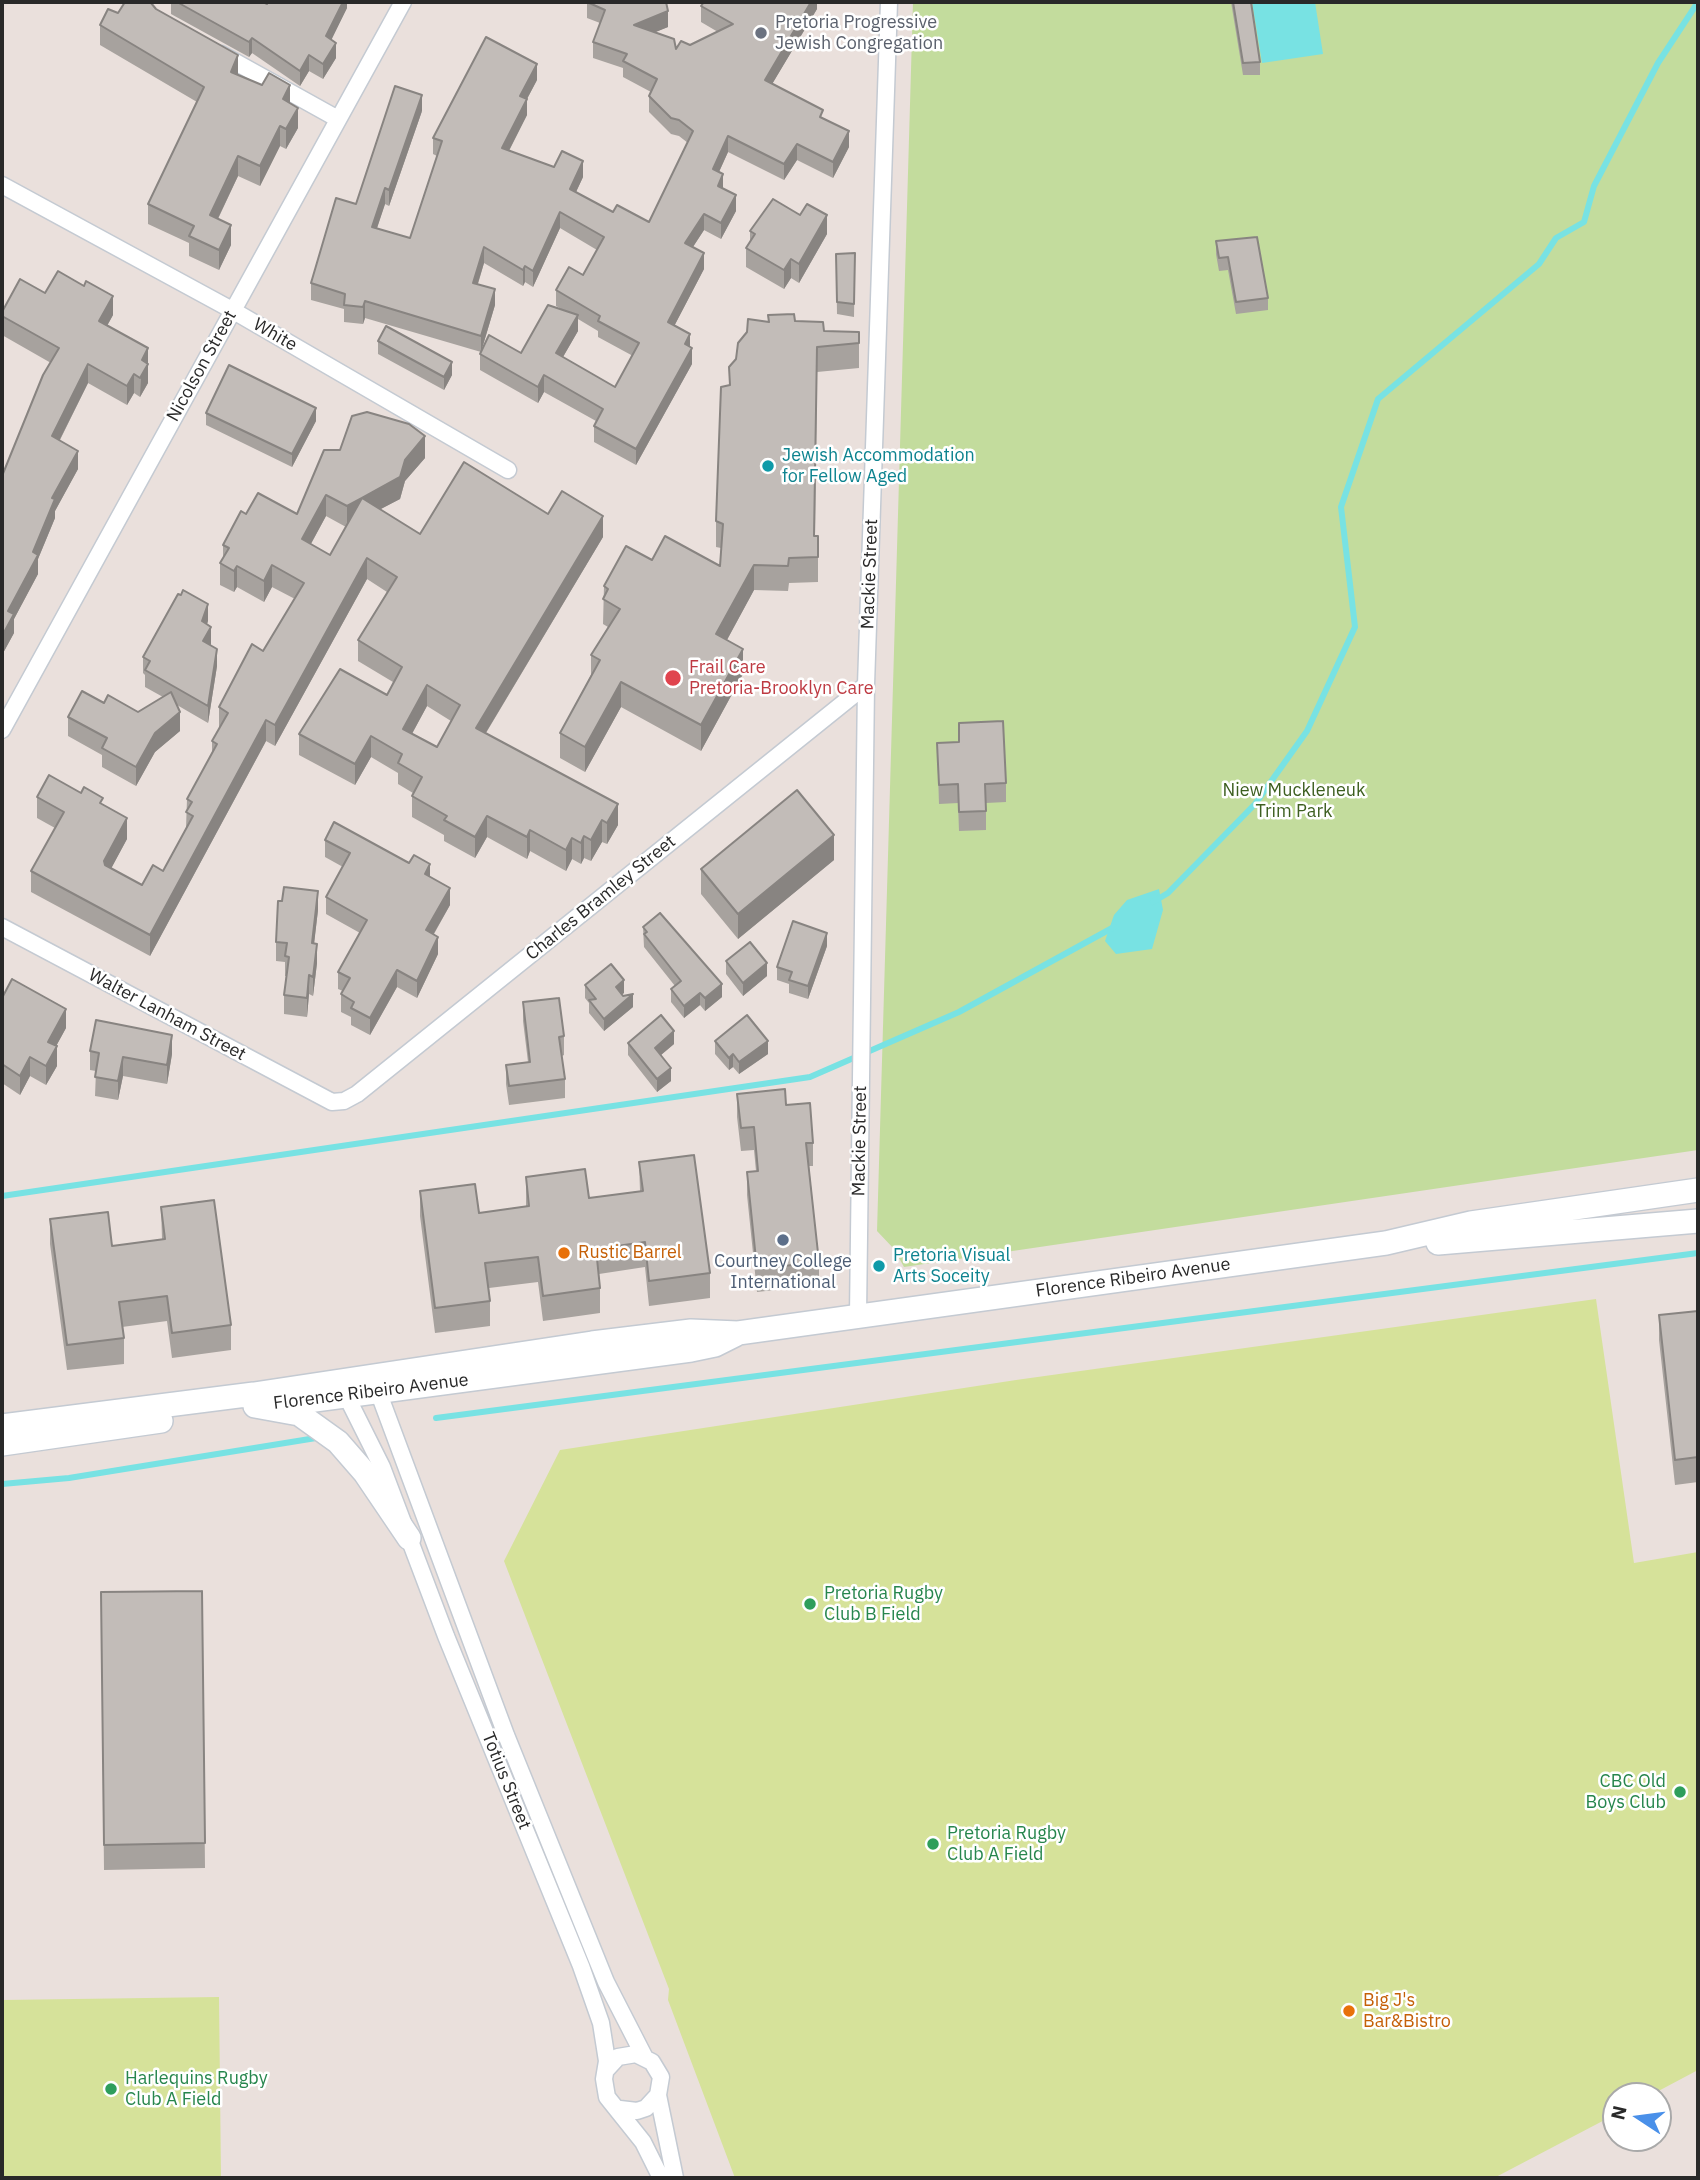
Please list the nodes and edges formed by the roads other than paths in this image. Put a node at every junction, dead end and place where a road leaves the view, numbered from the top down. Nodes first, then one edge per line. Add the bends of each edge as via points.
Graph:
1 (403, 2) edge
2 (889, 2) edge
3 (206, 46) edge
4 (338, 119) junction
5 (2, 185) edge
6 (232, 310) junction
7 (508, 471) dead end
8 (866, 685) junction
9 (2, 730) edge
10 (2, 927) edge
11 (332, 1102) joint
12 (1698, 1190) edge
13 (1698, 1221) edge
14 (1404, 1241) junction
15 (858, 1315) junction
16 (375, 1384) junction
17 (343, 1389) junction
18 (256, 1406) junction
19 (2, 1426) edge
20 (2, 1444) edge
21 (409, 1538) junction
22 (644, 2056) junction
23 (606, 2070) junction
24 (658, 2095) junction
25 (620, 2109) junction
26 (661, 2178) edge
27 (675, 2178) edge

1 - 4 street, Nicolson Street
2 - 8 street, Mackie Street
3 - 4 street
4 - 6 street, Nicolson Street
5 - 6 street, White
6 - 7 street, White
6 - 9 street, Nicolson Street
8 - 11 street, Charles Bramley Street via 357,1094
8 - 15 street, Mackie Street
10 - 11 street, Walter Lanham Street
12 - 14 main road, Florence Ribeiro Avenue via 1471,1223 1416,1234
13 - 14 main road, Florence Ribeiro Avenue via 1451,1242
14 - 15 main road, Florence Ribeiro Avenue
15 - 16 main road, Florence Ribeiro Avenue via 738,1333 691,1350
16 - 17 main road, Florence Ribeiro Avenue
16 - 22 street, Totius Street via 506,1735 606,1982
17 - 18 main road, Florence Ribeiro Avenue
17 - 19 main road, Florence Ribeiro Avenue
17 - 21 street, Totius Street via 382,1466
18 - 20 main road, Florence Ribeiro Avenue
18 - 21 main road via 299,1414 338,1442
21 - 23 street, Totius Street via 581,1966 601,2023
22 - 23 street via 618,2057
22 - 24 street via 660,2077
23 - 25 street, Totius Street via 604,2088
24 - 25 street via 638,2111
24 - 27 street
25 - 26 street, Totius Street

